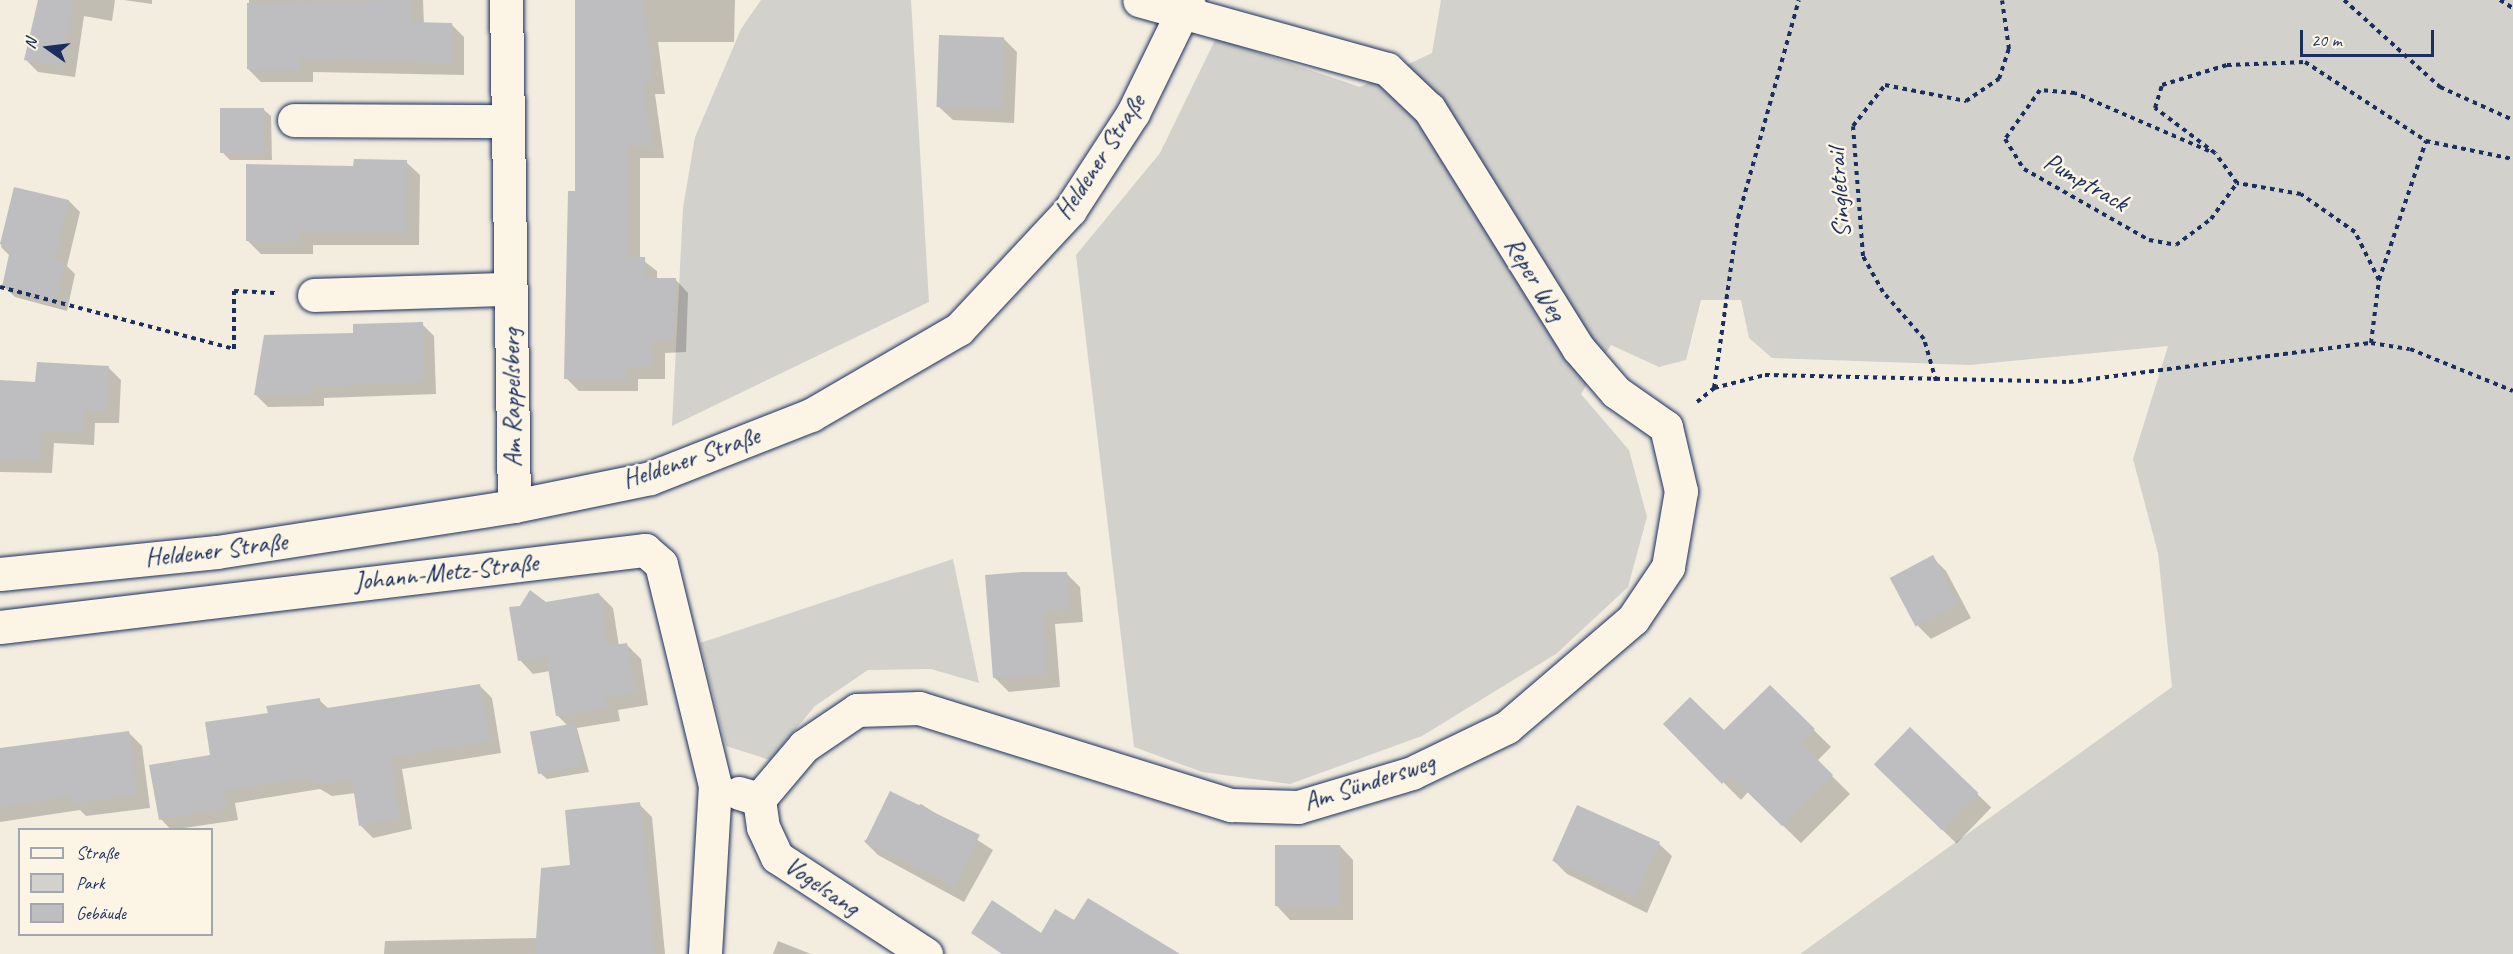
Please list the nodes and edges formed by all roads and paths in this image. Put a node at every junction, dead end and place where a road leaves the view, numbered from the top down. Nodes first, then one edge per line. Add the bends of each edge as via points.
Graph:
1 (506, 0) edge
2 (1139, 0) edge
3 (1798, 0) edge
4 (2002, 0) edge
5 (2344, 0) edge
6 (2500, 0) edge
7 (1186, 6) edge
8 (2513, 8) edge
9 (294, 120) dead end
10 (2513, 120) edge
11 (508, 121) junction
12 (2426, 141) junction
13 (2215, 153) junction
14 (2513, 159) edge
15 (2237, 183) junction
16 (2379, 279) junction
17 (0, 287) edge
18 (510, 289) junction
19 (314, 295) joint
20 (2371, 343) junction
21 (1936, 381) junction
22 (1714, 388) junction
23 (2513, 391) edge
24 (1666, 427) junction
25 (514, 506) junction
26 (0, 574) edge
27 (0, 627) edge
28 (715, 785) junction
29 (759, 799) junction
30 (705, 954) edge
31 (926, 954) edge

1 - 11 street, Am Rappelsberg
2 - 7 street
3 - 22 path via 1738,218
4 - 21 path, Singletrail via 2009,49 1999,79 1966,101 1885,86 1853,126 1863,256 1883,292 1924,339
5 - 10 path via 2440,87
6 - 8 path
7 - 24 street, Reper Weg via 1387,69 1429,109 1578,348 1616,392
7 - 25 street, Heldener Straße via 1134,113 1070,210 959,329 811,415 650,478
9 - 11 street
11 - 18 street, Am Rappelsberg
12 - 13 path via 2305,62 2226,64 2163,85 2155,108
12 - 14 path
12 - 16 path
13 - 15 path
13 - 15 path, Pumptrack via 2075,93 2040,90 2005,139 2024,169 2149,240 2176,245 2211,219
15 - 16 path via 2310,201 2355,232
16 - 20 path
17 - 19 path via 234,349 234,291
18 - 19 street
18 - 25 street, Am Rappelsberg
20 - 21 path via 2069,382
20 - 23 path via 2410,349
21 - 22 path via 1765,375
22 - 24 path
24 - 29 street, Am Sündersweg via 1681,491 1668,567 1633,619 1508,727 1412,773 1298,807 1231,805 919,708 857,710 804,746
25 - 26 street, Heldener Straße via 217,552
27 - 28 street, Johann-Metz-Straße via 645,550 661,564
28 - 29 street
28 - 30 street
29 - 31 street, Vogelsang via 763,827 777,857

